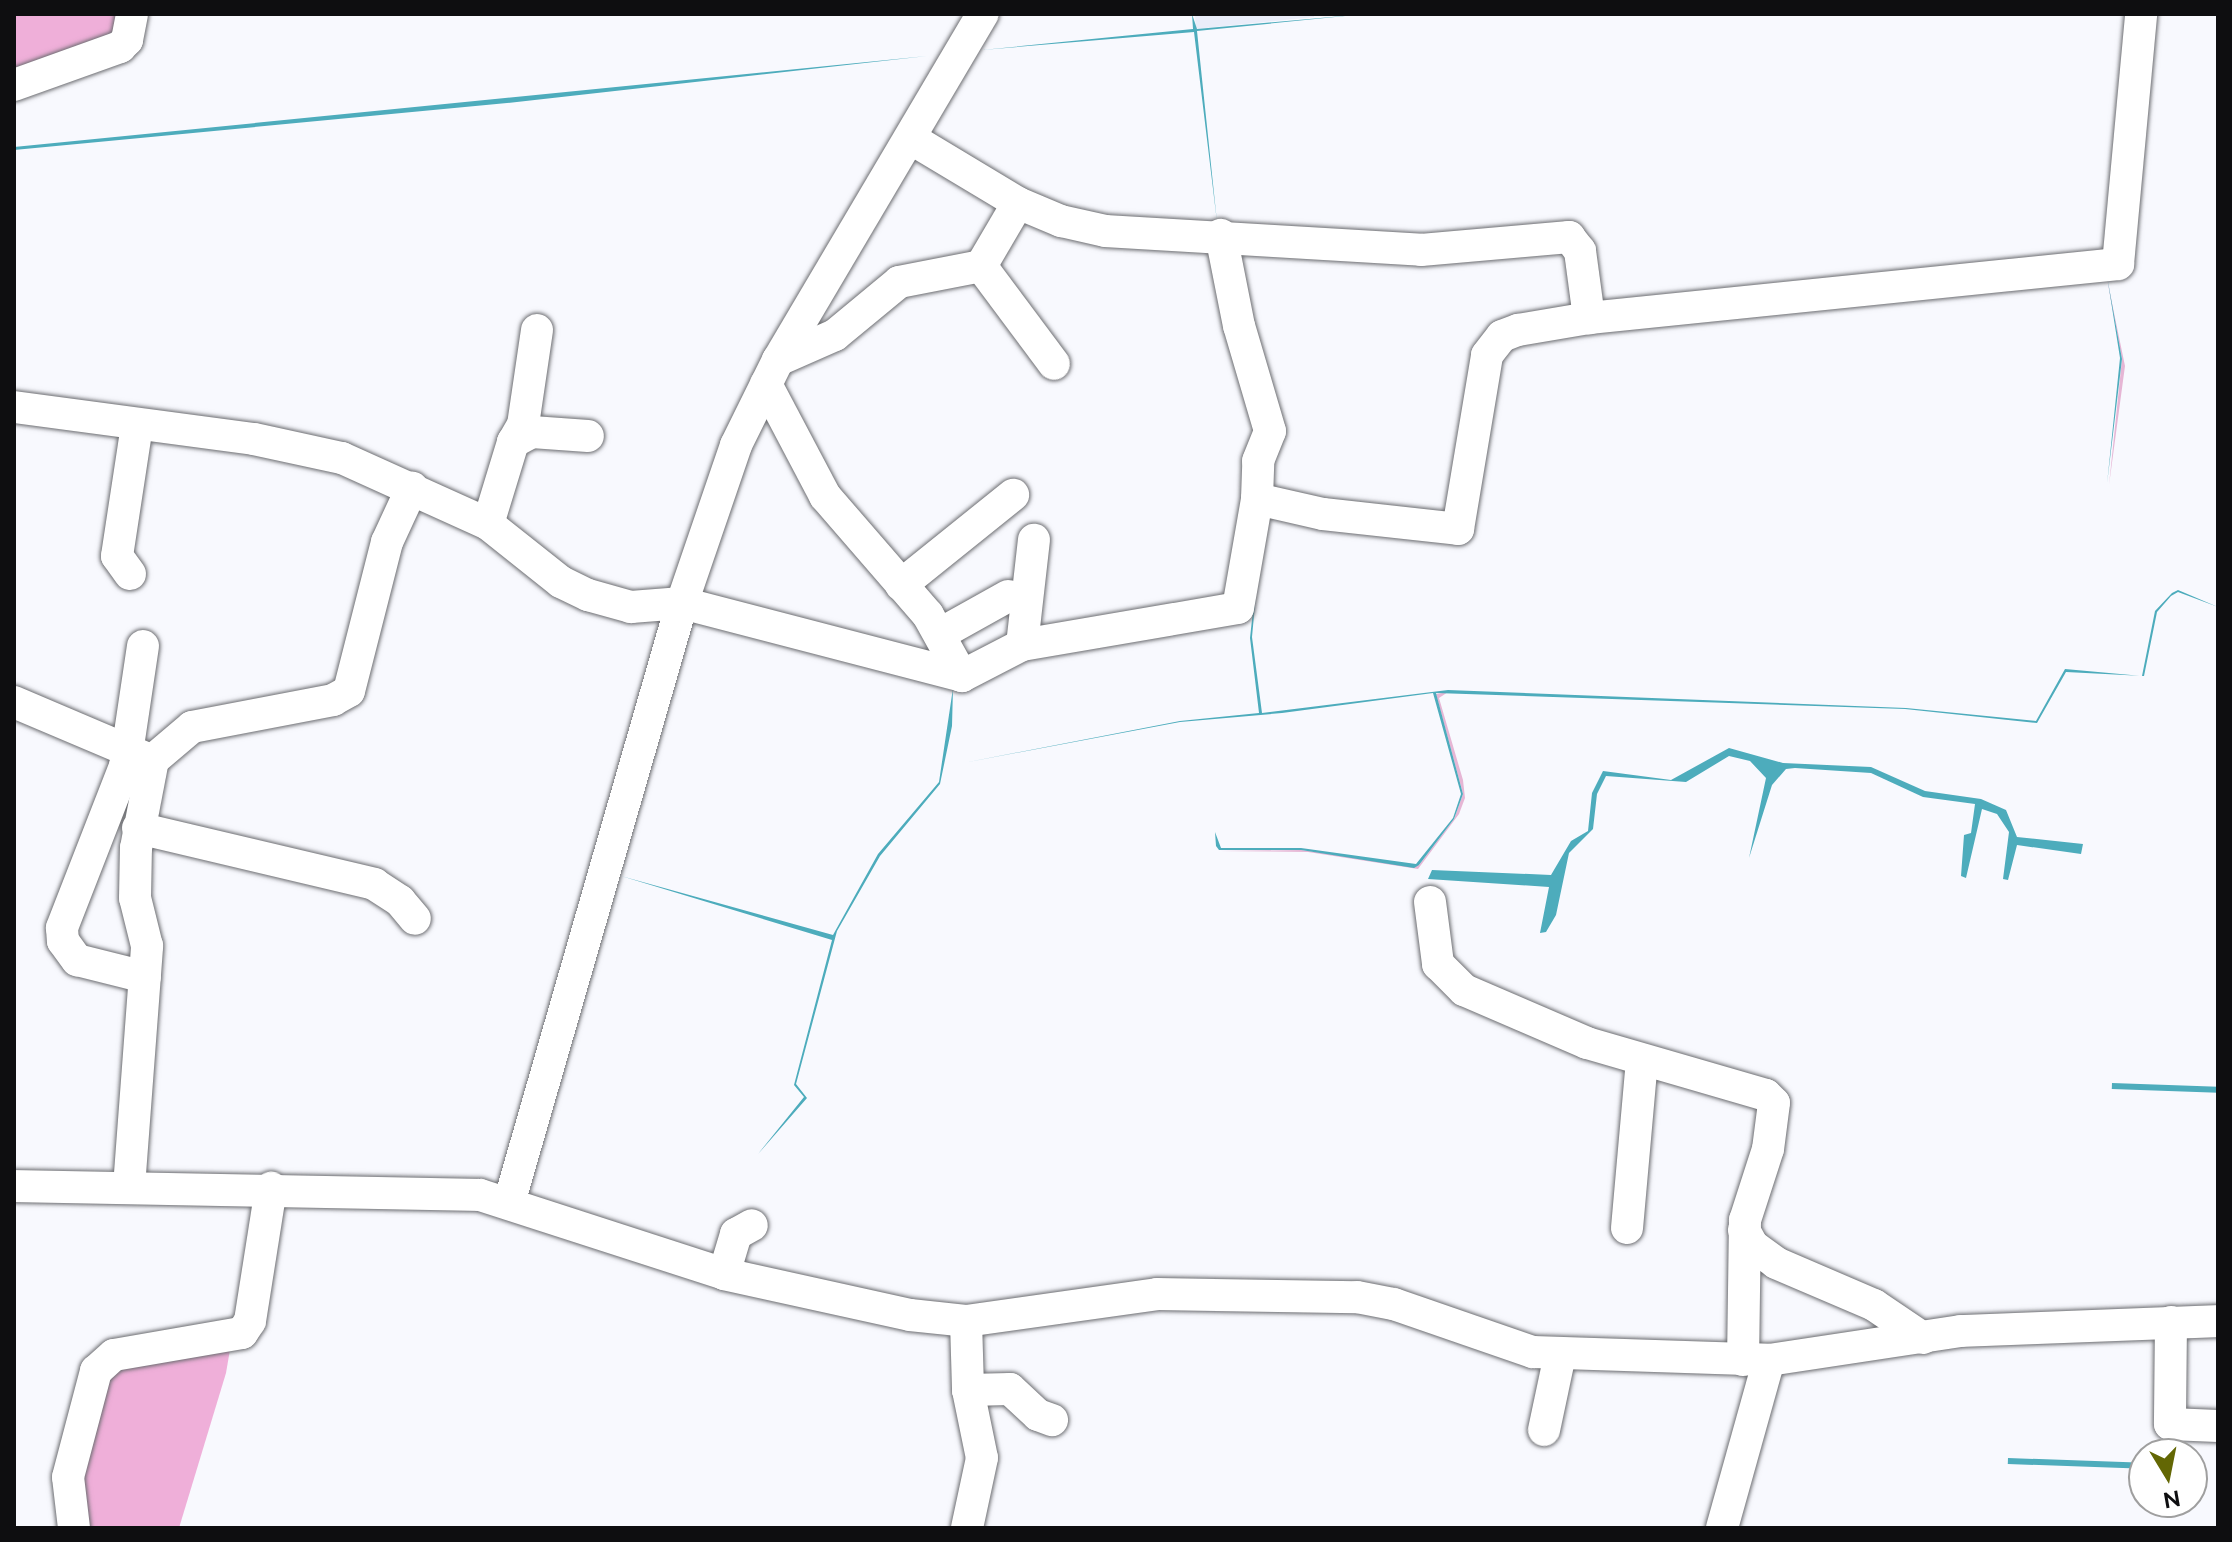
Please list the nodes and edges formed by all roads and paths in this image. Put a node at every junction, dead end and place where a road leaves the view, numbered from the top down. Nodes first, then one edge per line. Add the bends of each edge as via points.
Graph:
1 (132, 14) edge
2 (983, 14) edge
3 (2141, 14) edge
4 (14, 85) edge
5 (910, 138) junction
6 (1018, 203) junction
7 (1221, 235) junction
8 (981, 266) junction
9 (1589, 318) junction
10 (537, 330) dead end
11 (1054, 364) dead end
12 (772, 372) junction
13 (14, 407) edge
14 (137, 425) junction
15 (588, 436) dead end
16 (513, 442) junction
17 (412, 488) junction
18 (1013, 495) dead end
19 (1257, 499) junction
20 (488, 524) junction
21 (1034, 540) dead end
22 (130, 574) dead end
23 (901, 585) junction
24 (1008, 596) dead end
25 (682, 603) junction
26 (940, 634) junction
27 (1022, 645) junction
28 (143, 646) dead end
29 (962, 676) junction
30 (14, 702) edge
31 (140, 755) junction
32 (138, 828) junction
33 (1430, 902) dead end
34 (415, 919) dead end
35 (145, 977) junction
36 (1642, 1061) junction
37 (14, 1186) edge
38 (129, 1187) junction
39 (271, 1188) junction
40 (509, 1203) junction
41 (752, 1225) dead end
42 (1627, 1228) dead end
43 (1744, 1230) junction
44 (724, 1274) junction
45 (966, 1321) junction
46 (2218, 1321) edge
47 (2171, 1322) junction
48 (1923, 1338) junction
49 (1560, 1355) junction
50 (1756, 1360) junction
51 (968, 1390) junction
52 (1052, 1420) dead end
53 (2218, 1426) edge
54 (1544, 1430) dead end
55 (74, 1528) edge
56 (967, 1528) edge
57 (1722, 1528) edge

1 - 4 street via 127,40 120,47
2 - 5 street
3 - 9 street via 2118,264
5 - 6 street
5 - 12 street
6 - 7 street via 1105,231
6 - 8 street
7 - 9 street via 1421,250 1569,237 1580,251
7 - 19 street via 1239,326 1269,425 1258,461
8 - 11 street
8 - 12 street via 899,282 835,335
9 - 19 street via 1518,330 1492,346 1458,529 1323,514
10 - 16 street via 523,425
12 - 23 street via 825,496
12 - 25 street via 736,445
13 - 14 street
14 - 17 street via 305,448
14 - 22 street via 117,556
15 - 16 street via 532,432
16 - 20 street
17 - 20 street
17 - 31 street via 387,542 349,691 333,700 192,727
18 - 23 street
19 - 27 street via 1238,608
20 - 25 street via 561,582 588,595 631,607
21 - 27 street
23 - 26 street
24 - 26 street
25 - 29 street
25 - 40 street
26 - 29 street
27 - 29 street
28 - 31 street
30 - 31 street
31 - 32 street
31 - 35 street via 125,766 62,928 63,941 77,960
32 - 34 street via 374,884
32 - 35 street via 135,898 147,946
33 - 36 street via 1438,964 1450,981 1538,1025
35 - 38 street
36 - 42 street
36 - 43 street via 1766,1095 1774,1103 1768,1149
37 - 38 street
38 - 39 street
39 - 40 street via 456,1193
39 - 55 street via 250,1321 242,1333 114,1355 96,1371 68,1477
40 - 44 street
41 - 44 street via 736,1234
43 - 48 street via 1753,1246 1776,1263 1874,1305
43 - 50 street
44 - 45 street via 910,1315
45 - 49 street via 1157,1294 1357,1297 1394,1304 1533,1352
45 - 51 street
46 - 47 street
47 - 48 street via 2005,1327
47 - 53 street via 2170,1424
48 - 50 street
49 - 50 street
49 - 54 street
50 - 57 street
51 - 52 street via 1010,1389 1038,1415
51 - 56 street via 982,1458

